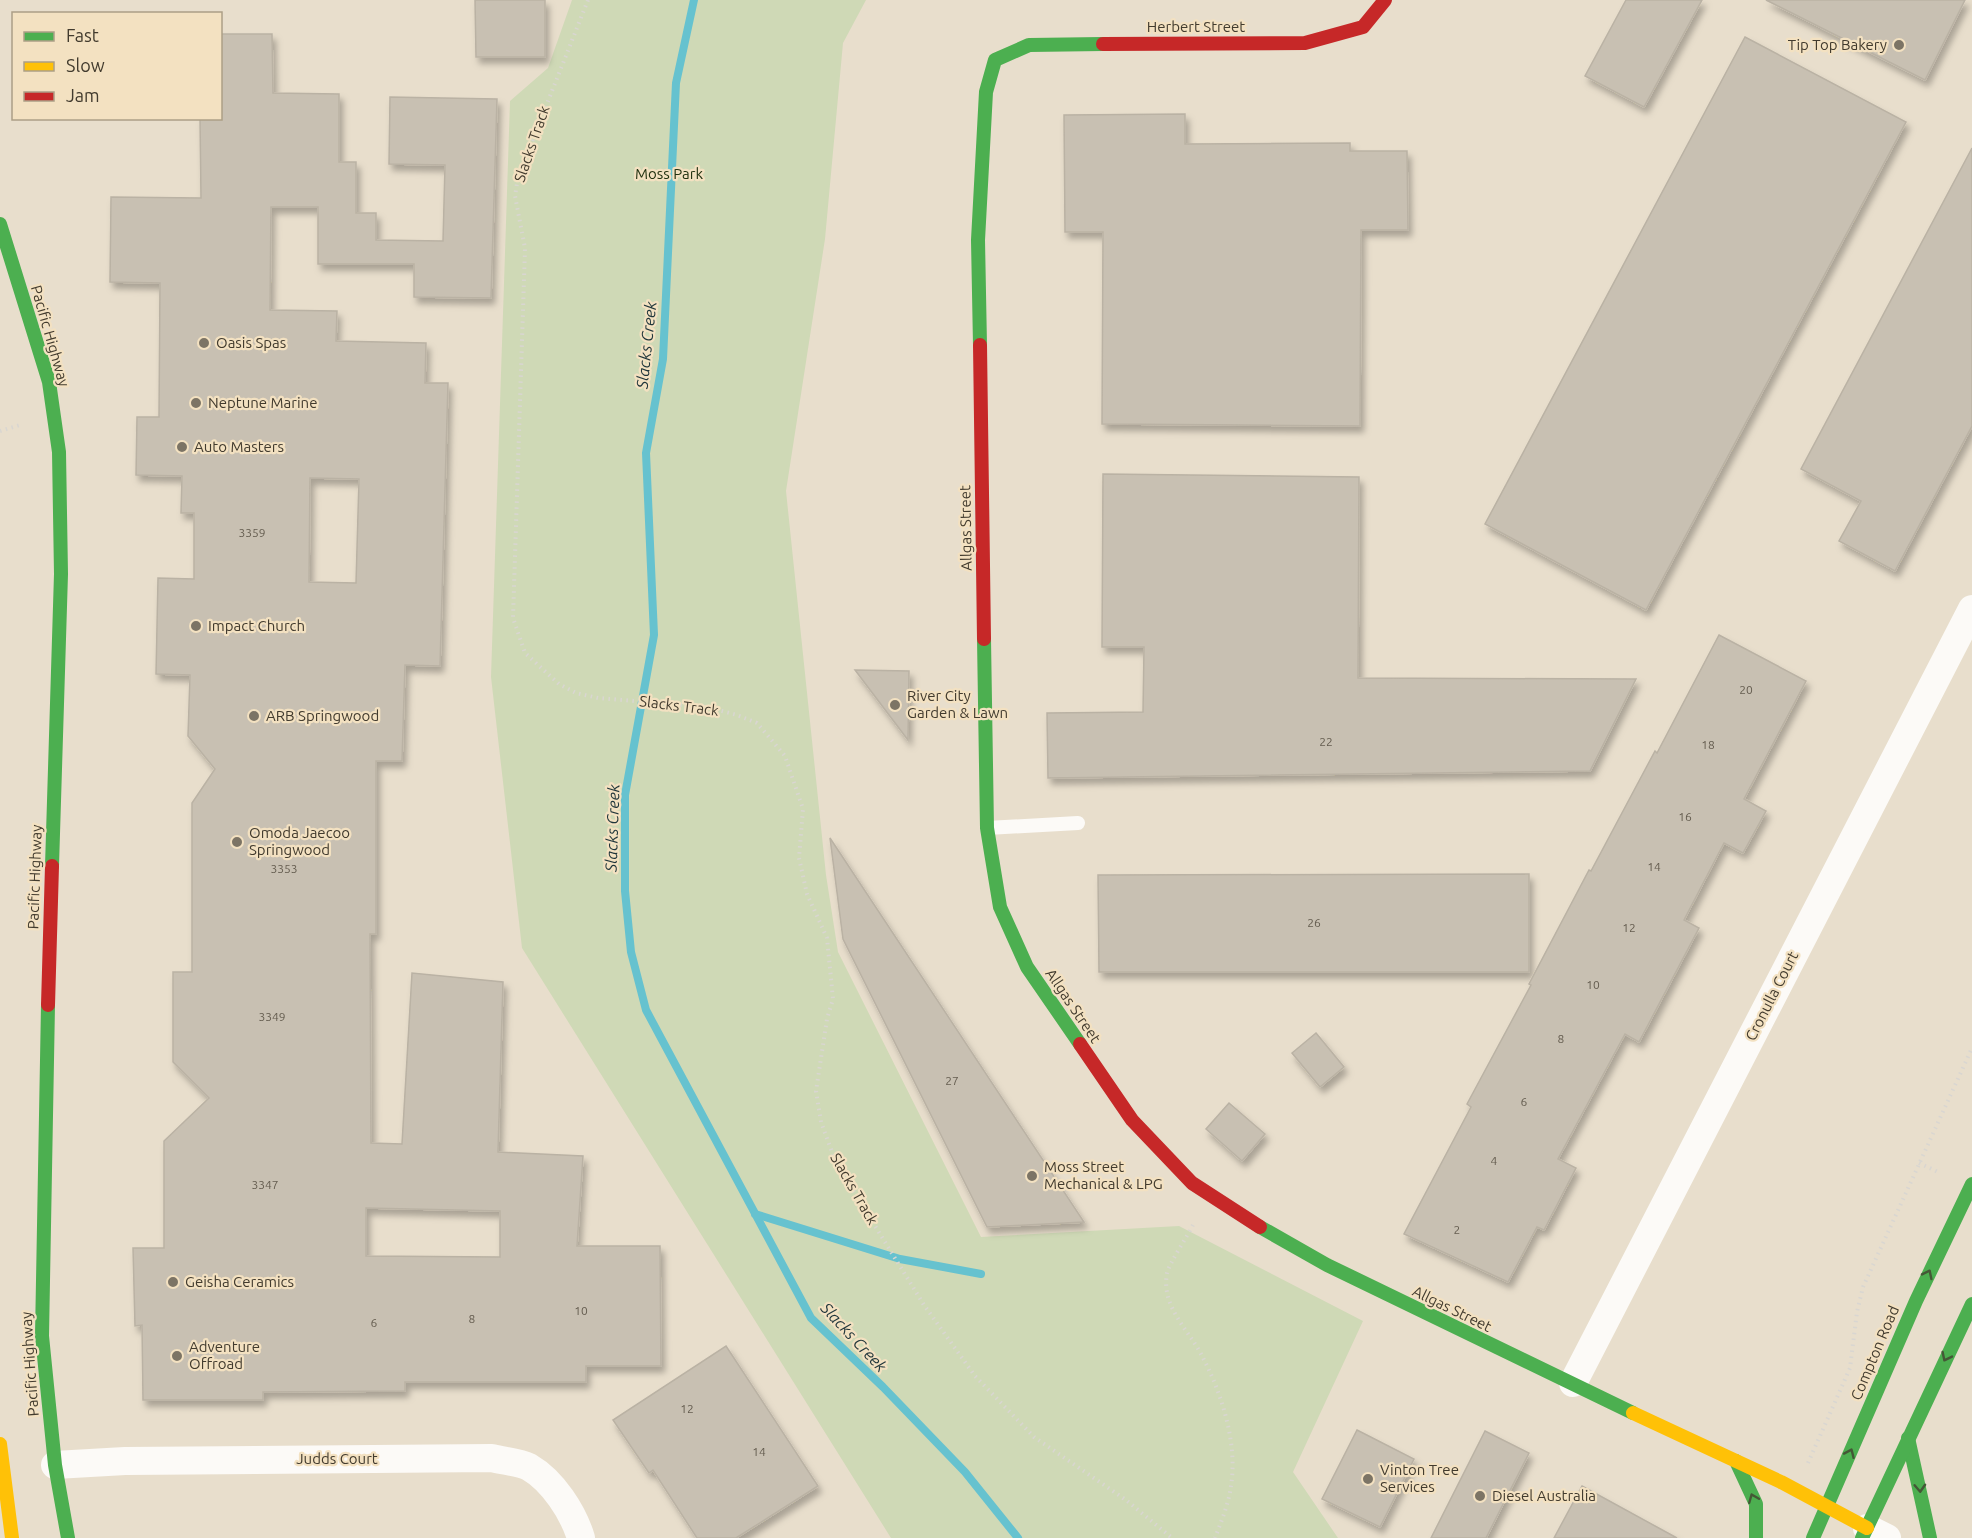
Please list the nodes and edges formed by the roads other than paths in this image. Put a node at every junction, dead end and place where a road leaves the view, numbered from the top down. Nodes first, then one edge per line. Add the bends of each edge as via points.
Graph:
1 (1385, 0) edge
2 (995, 60) joint
3 (0, 224) edge
4 (1972, 609) edge
5 (1078, 823) dead end
6 (987, 828) junction
7 (1972, 1184) edge
8 (1972, 1304) edge
9 (1573, 1383) junction
10 (1908, 1438) junction
11 (0, 1444) edge
12 (1736, 1461) junction
13 (55, 1465) junction
14 (1826, 1506) junction
15 (1872, 1534) edge
16 (12, 1538) edge
17 (68, 1538) edge
18 (581, 1538) edge
19 (1756, 1538) edge
20 (1813, 1538) edge
21 (1930, 1538) edge

1 - 2 main road, Herbert Street via 1363,27 1305,43 1029,45
2 - 6 main road, Allgas Street via 986,92 978,240
3 - 13 main road, Pacific Highway via 49,382 59,452 62,574 42,1336
4 - 9 street, Cronulla Court
5 - 6 lane
6 - 9 main road, Allgas Street via 1000,907 1027,967 1132,1120 1192,1183 1327,1264
14 -> 7 main road, Compton Road
8 -> 10 main road
9 - 12 main road, Allgas Street
10 - 15 main road
10 -> 21 main road
11 - 16 main road
12 - 14 main road, Allgas Street
19 -> 12 main road via 1756,1504
13 - 17 main road, Pacific Highway
13 - 18 street, Judds Court via 492,1458 528,1467 555,1491 576,1522
14 - 15 main road, Allgas Street
14 - 20 main road, Compton Road

